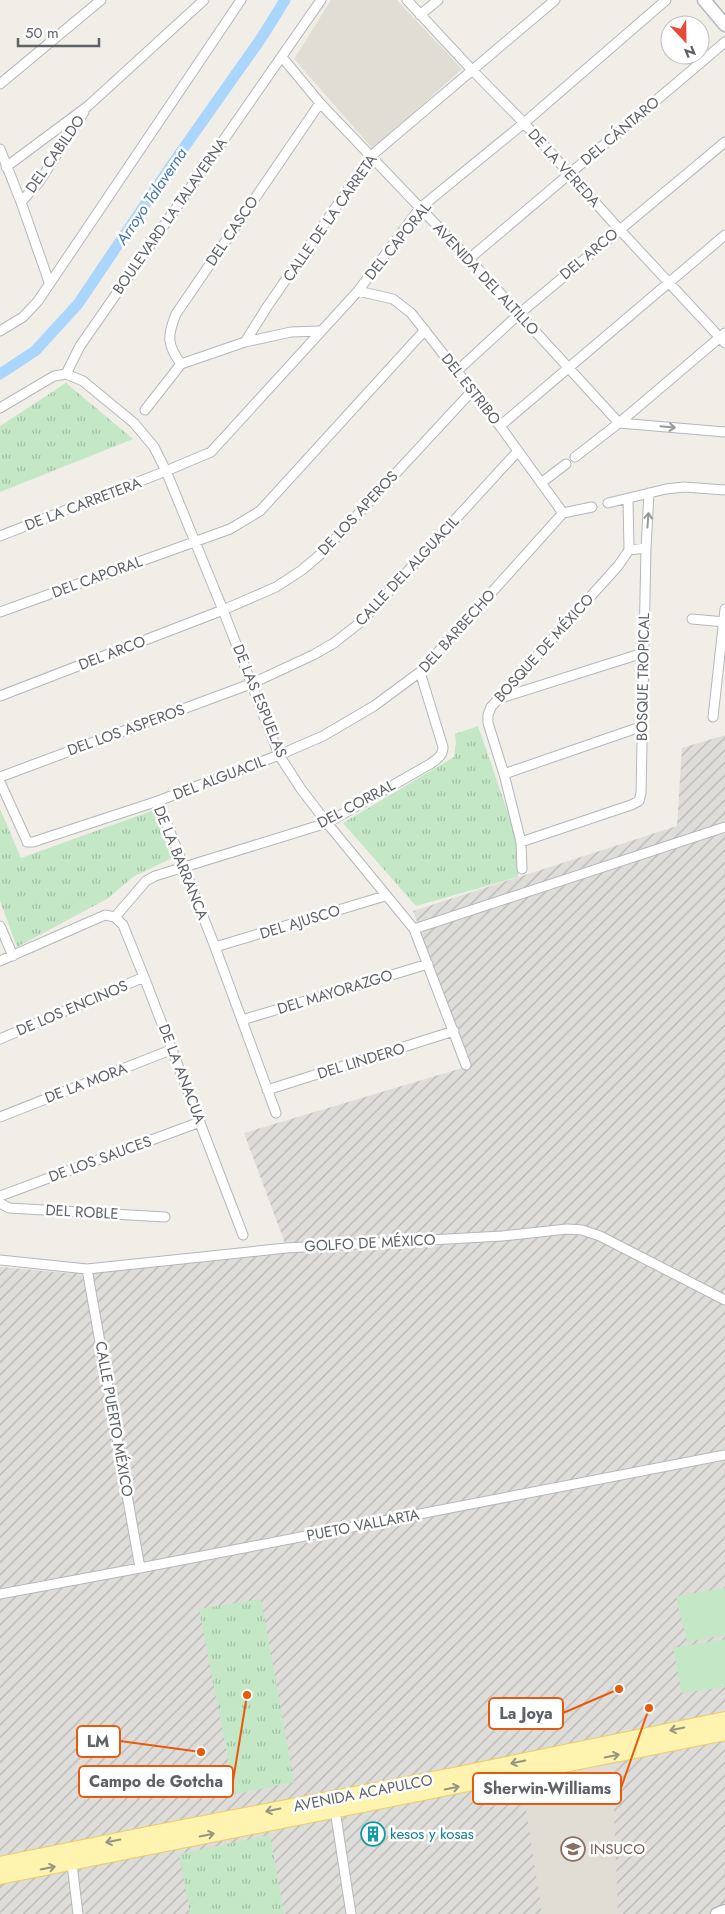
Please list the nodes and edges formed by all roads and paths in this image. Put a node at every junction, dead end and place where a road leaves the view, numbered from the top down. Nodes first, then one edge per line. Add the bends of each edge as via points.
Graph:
1 (101, 0) edge
2 (204, 0) edge
3 (321, 0) edge
4 (407, 0) edge
5 (438, 0) edge
6 (555, 0) edge
7 (666, 0) edge
8 (704, 0) edge
9 (238, 1) edge
10 (420, 15) junction
11 (725, 25) edge
12 (725, 42) edge
13 (282, 57) junction
14 (472, 70) junction
15 (0, 84) edge
16 (320, 103) junction
17 (88, 106) junction
18 (524, 123) junction
19 (725, 142) edge
20 (0, 149) edge
21 (371, 156) junction
22 (6, 167) junction
23 (569, 174) junction
24 (21, 202) junction
25 (420, 208) junction
26 (619, 229) junction
27 (725, 235) edge
28 (469, 259) junction
29 (49, 282) junction
30 (670, 283) junction
31 (358, 291) junction
32 (519, 314) junction
33 (425, 330) junction
34 (0, 331) edge
35 (319, 332) junction
36 (723, 338) edge
37 (245, 342) junction
38 (182, 364) junction
39 (568, 368) junction
40 (457, 371) junction
41 (66, 374) junction
42 (472, 390) junction
43 (0, 408) edge
44 (145, 410) dead end
45 (619, 423) junction
46 (500, 426) junction
47 (725, 432) edge
48 (518, 451) junction
49 (575, 457) dead end
50 (566, 464) dead end
51 (166, 471) junction
52 (541, 482) junction
53 (725, 490) edge
54 (650, 493) junction
55 (628, 500) junction
56 (608, 503) dead end
57 (592, 507) dead end
58 (563, 513) junction
59 (0, 536) edge
60 (194, 542) junction
61 (646, 548) junction
62 (629, 550) junction
63 (725, 609) edge
64 (223, 610) junction
65 (0, 612) edge
66 (692, 619) dead end
67 (724, 622) edge
68 (643, 653) junction
69 (420, 672) junction
70 (252, 683) junction
71 (0, 696) edge
72 (498, 699) junction
73 (713, 717) dead end
74 (643, 726) junction
75 (279, 755) junction
76 (504, 774) junction
77 (0, 777) edge
78 (0, 782) edge
79 (158, 801) junction
80 (327, 823) junction
81 (725, 827) edge
82 (522, 842) junction
83 (184, 868) junction
84 (522, 869) dead end
85 (385, 896) junction
86 (116, 917) junction
87 (0, 926) edge
88 (414, 929) junction
89 (215, 947) junction
90 (13, 956) junction
91 (0, 961) edge
92 (428, 964) junction
93 (144, 977) junction
94 (242, 1020) junction
95 (454, 1031) junction
96 (0, 1039) edge
97 (173, 1049) junction
98 (466, 1065) dead end
99 (267, 1090) junction
100 (276, 1113) dead end
101 (0, 1117) edge
102 (200, 1122) junction
103 (0, 1196) edge
104 (0, 1203) edge
105 (165, 1216) dead end
106 (243, 1235) dead end
107 (0, 1260) edge
108 (87, 1269) junction
109 (725, 1300) edge
110 (725, 1455) edge
111 (140, 1568) junction
112 (0, 1594) edge
113 (725, 1719) edge
114 (725, 1733) edge
115 (335, 1810) junction
116 (0, 1864) edge
117 (72, 1864) junction
118 (0, 1877) edge
119 (725, 1910) edge
120 (78, 1914) edge
121 (351, 1914) edge
122 (717, 1914) edge

1 - 15 street
2 - 17 street, DEL CABILDO
3 - 13 street, BOULEVARD LA TALAVERNA
4 - 10 street, DE LA VEREDA
5 - 10 street
6 - 14 street, CALLE DE LA CARRETA
7 - 18 street, DEL CAPORAL
8 - 11 street
9 - 29 street
10 - 14 street, DE LA VEREDA
12 - 23 street, DEL CÁNTARO
13 - 16 street, AVENIDA DEL ALTILLO
13 - 41 street, BOULEVARD LA TALAVERNA via 80,346
14 - 18 street, DE LA VEREDA
14 - 21 street, CALLE DE LA CARRETA
16 - 21 street, AVENIDA DEL ALTILLO
16 - 38 street, DEL CASCO via 176,314 169,335 170,345
17 - 22 street, DEL CABILDO
17 - 24 street, DEL CABILDO via 39,182
18 - 23 street, DE LA VEREDA
18 - 25 street, DEL CAPORAL
19 - 26 street, DEL ARCO
20 - 22 street
21 - 25 street, AVENIDA DEL ALTILLO
21 - 37 street, CALLE DE LA CARRETA
22 - 24 street
23 - 26 street, DE LA VEREDA
23 - 28 street, DEL CÁNTARO
24 - 29 street
25 - 28 street, AVENIDA DEL ALTILLO
25 - 31 street, DEL CAPORAL
26 - 30 street, DE LA VEREDA
26 - 32 street, DEL ARCO
27 - 30 street
28 - 32 street, AVENIDA DEL ALTILLO
29 - 34 street via 23,317
30 - 36 street, DE LA VEREDA
30 - 39 street
31 - 33 street, DEL ESTRIBO via 393,299 411,312
31 - 35 street, DEL CAPORAL
32 - 39 street, AVENIDA DEL ALTILLO
32 - 40 street, DEL ARCO
33 - 40 street, DEL ESTRIBO
33 - 60 street via 260,511 230,529
35 - 37 street via 291,332
35 - 51 street, DEL CAPORAL via 220,444 211,452
36 - 45 street
37 - 38 street
38 - 44 street
39 - 45 street, AVENIDA DEL ALTILLO
39 - 46 street
40 - 42 street, DEL ESTRIBO
41 - 43 street via 54,376
41 - 51 street, DE LAS ESPUELAS via 83,381 134,423 154,447
42 - 46 street, DEL ESTRIBO
42 - 64 street, DE LOS APEROS via 302,570 276,587
45 -> 47 street
45 - 49 street
46 - 48 street, DEL ESTRIBO
48 - 52 street, DEL ESTRIBO
48 - 70 street, CALLE DEL ALGUACIL via 362,621 313,655
50 - 52 street
51 - 59 street, DE LA CARRETERA
51 - 60 street, DE LAS ESPUELAS
52 - 58 street, DEL ESTRIBO
53 - 54 street via 684,487
54 - 55 street
61 -> 54 street, BOSQUE TROPICAL
55 - 56 street
55 - 62 street
57 - 58 street
58 - 69 street, DEL BARBECHO
60 - 64 street, DE LAS ESPUELAS
60 - 65 street, DEL CAPORAL
61 - 62 street
61 - 68 street, BOSQUE TROPICAL
62 - 72 street, BOSQUE DE MÉXICO
63 - 67 street
64 - 70 street, DE LAS ESPUELAS
64 - 71 street, DEL ARCO
66 - 67 street
67 - 73 street
68 - 72 street
68 - 74 street, BOSQUE TROPICAL
69 - 75 street, DEL BARBECHO via 323,736
69 - 80 street, DEL CORRAL via 443,752 430,764
70 - 75 street, DE LAS ESPUELAS
70 - 77 street, DEL LOS ASPEROS
72 - 76 street, BOSQUE DE MÉXICO via 491,707 488,723
74 - 76 street
74 - 82 street, BOSQUE TROPICAL via 639,801
75 - 79 street, DEL ALGUACIL
75 - 80 street, DE LAS ESPUELAS
76 - 82 street, BOSQUE DE MÉXICO
78 - 79 street, DE LA BARRANCA via 26,840 30,842
79 - 83 street, DE LA BARRANCA
80 - 83 street, DEL CORRAL
80 - 85 street, DE LAS ESPUELAS
81 - 88 street
82 - 84 street, BOSQUE DE MÉXICO
83 - 86 street, DEL CORRAL via 146,881
83 - 89 street, DE LA BARRANCA
85 - 88 street, DE LAS ESPUELAS
85 - 89 street, DEL AJUSCO
86 - 90 street via 105,914
86 - 93 street, DE LA ANACUA via 123,925
87 - 90 street
88 - 92 street, DE LAS ESPUELAS
89 - 94 street, DE LA BARRANCA
90 - 91 street
92 - 94 street, DEL MAYORAZGO
92 - 95 street, DE LAS ESPUELAS
93 - 96 street, DE LOS ENCINOS
93 - 97 street, DE LA ANACUA
94 - 99 street, DE LA BARRANCA
95 - 98 street, DE LAS ESPUELAS
95 - 99 street, DEL LINDERO
97 - 101 street, DE LA MORA
97 - 102 street, DE LA ANACUA
99 - 100 street, DE LA BARRANCA
102 - 103 street, DE LOS SAUCES
102 - 106 street, DE LA ANACUA
104 - 105 street, DEL ROBLE via 9,1208
107 - 108 street, GOLFO DE MÉXICO
108 - 109 street, GOLFO DE MÉXICO via 286,1248 502,1236 567,1229 600,1236
108 - 111 street, CALLE PUERTO MÉXICO
110 - 111 street, PUETO VALLARTA
111 - 112 street, PUETO VALLARTA
113 -> 116 main road, AVENIDA ACAPULCO
115 -> 114 main road, AVENIDA ACAPULCO
117 -> 115 main road, AVENIDA ACAPULCO
115 - 121 street
118 -> 117 main road, AVENIDA ACAPULCO
117 - 120 street
119 - 122 street

